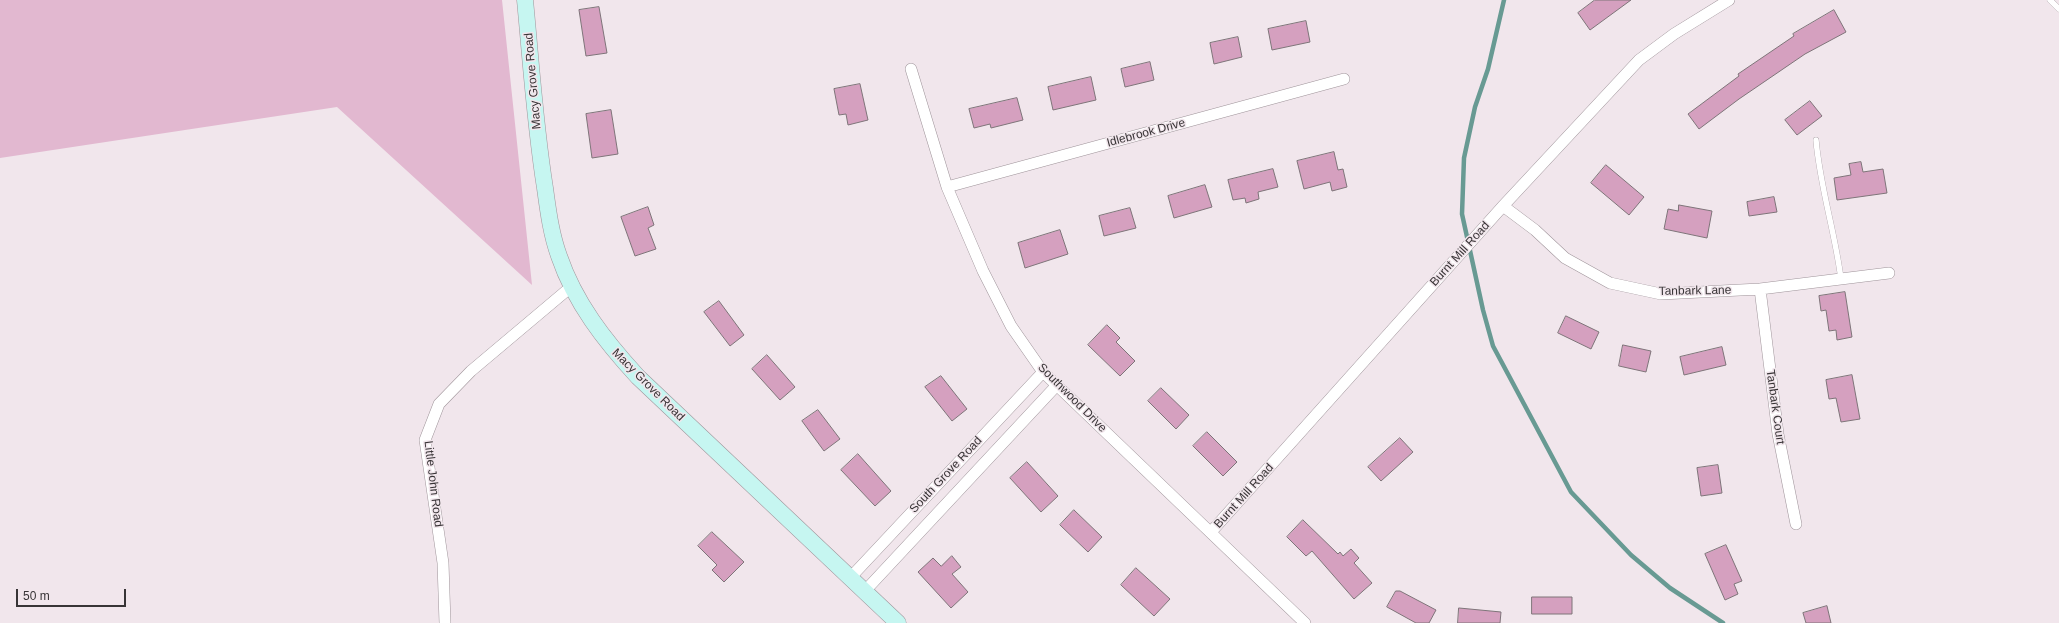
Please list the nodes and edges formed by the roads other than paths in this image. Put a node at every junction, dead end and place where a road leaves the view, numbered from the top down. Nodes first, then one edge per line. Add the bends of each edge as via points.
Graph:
1 (526, 0) edge
2 (1729, 0) edge
3 (2050, 0) edge
4 (2059, 10) edge
5 (911, 69) dead end
6 (1344, 79) dead end
7 (1816, 140) dead end
8 (947, 187) junction
9 (1502, 206) junction
10 (1889, 273) dead end
11 (1841, 279) junction
12 (572, 286) junction
13 (1760, 289) junction
14 (1043, 372) junction
15 (1057, 385) junction
16 (1796, 524) dead end
17 (1211, 532) junction
18 (850, 578) junction
19 (864, 592) junction
20 (445, 623) edge
21 (898, 623) edge
22 (1305, 623) edge

1 - 12 main road, Macy Grove Road via 541,164 548,208 558,255
2 - 9 street, Burnt Mill Road via 1674,34 1639,60
3 - 4 lane
5 - 8 street, Southwood Drive
6 - 8 street, Idlebrook Drive
7 - 11 lane
8 - 14 street, Southwood Drive via 982,271 1011,326
9 - 13 street, Tanbark Lane via 1535,230 1566,258 1610,283 1661,294
9 - 17 street, Burnt Mill Road
10 - 11 street, Tanbark Lane
11 - 13 street, Tanbark Lane
12 - 18 main road, Macy Grove Road via 612,350
12 - 20 street, Little John Road via 471,371 440,404 425,440 444,563
13 - 16 street, Tanbark Court via 1778,434
14 - 15 street, Southwood Drive
14 - 18 street, South Grove Road
15 - 17 street, Southwood Drive
15 - 19 street, South Grove Road
17 - 22 street, Southwood Drive
18 - 19 main road, Macy Grove Road
19 - 21 main road, Macy Grove Road

